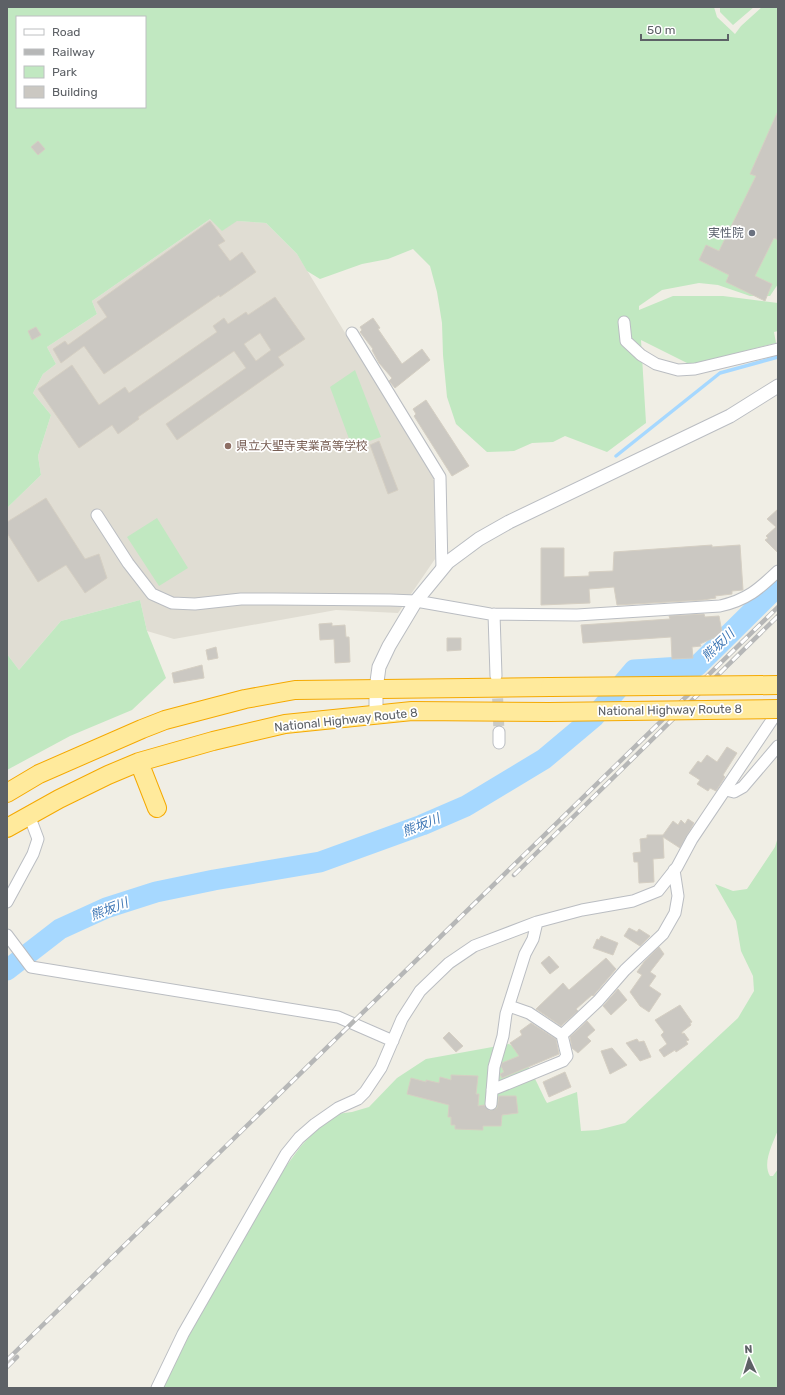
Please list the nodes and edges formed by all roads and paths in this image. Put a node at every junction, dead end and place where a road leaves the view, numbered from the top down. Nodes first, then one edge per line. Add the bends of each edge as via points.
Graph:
1 (624, 322) dead end
2 (352, 334) dead end
3 (778, 349) edge
4 (778, 386) edge
5 (97, 515) dead end
6 (442, 569) junction
7 (778, 570) edge
8 (416, 601) junction
9 (494, 614) junction
10 (496, 676) tunnel mouth
11 (778, 685) edge
12 (376, 689) junction
13 (778, 710) edge
14 (376, 714) junction
15 (778, 746) edge
16 (140, 762) junction
17 (726, 790) junction
18 (7, 793) edge
19 (157, 808) dead end
20 (29, 815) junction
21 (7, 828) edge
22 (674, 870) junction
23 (7, 902) edge
24 (537, 922) junction
25 (7, 935) edge
26 (509, 1006) junction
27 (562, 1035) junction
28 (393, 1041) junction
29 (492, 1090) junction
30 (491, 1104) dead end
31 (157, 1388) edge

1 - 3 street via 626,341 641,355 656,364 678,370 695,369
2 - 6 street via 440,477
4 - 6 street via 730,416 509,522 479,539
5 - 8 street via 152,594 172,602 194,604 241,599
6 - 8 street
7 - 9 street via 755,592 733,603 720,606 576,615
8 - 9 street
8 - 12 street via 389,646 380,667
9 - 10 street
11 - 12 highway, National Highway Route 8, bridge
12 - 14 street
12 - 18 highway, National Highway Route 8 via 295,690 246,699 165,720 39,774
13 - 14 highway, National Highway Route 8, bridge via 412,711
13 - 17 street
14 - 16 highway, National Highway Route 8 via 285,724
15 - 17 street via 743,787 734,792
16 - 19 highway
16 - 20 highway, National Highway Route 8 via 108,775
17 - 22 street
20 - 21 highway, National Highway Route 8
20 - 23 street via 38,839 33,854
22 - 24 street via 658,891 633,901 582,910
22 - 27 street via 678,896 675,913 663,934
24 - 26 street
24 - 28 street via 474,946 449,962 420,991 402,1019
25 - 28 street via 31,967 338,1016
26 - 27 street via 529,1013
26 - 29 street via 494,1066
27 - 29 street via 567,1056 563,1061
28 - 31 street via 379,1071 365,1092 358,1099 338,1108 315,1124 286,1154 198,1306
29 - 30 street

